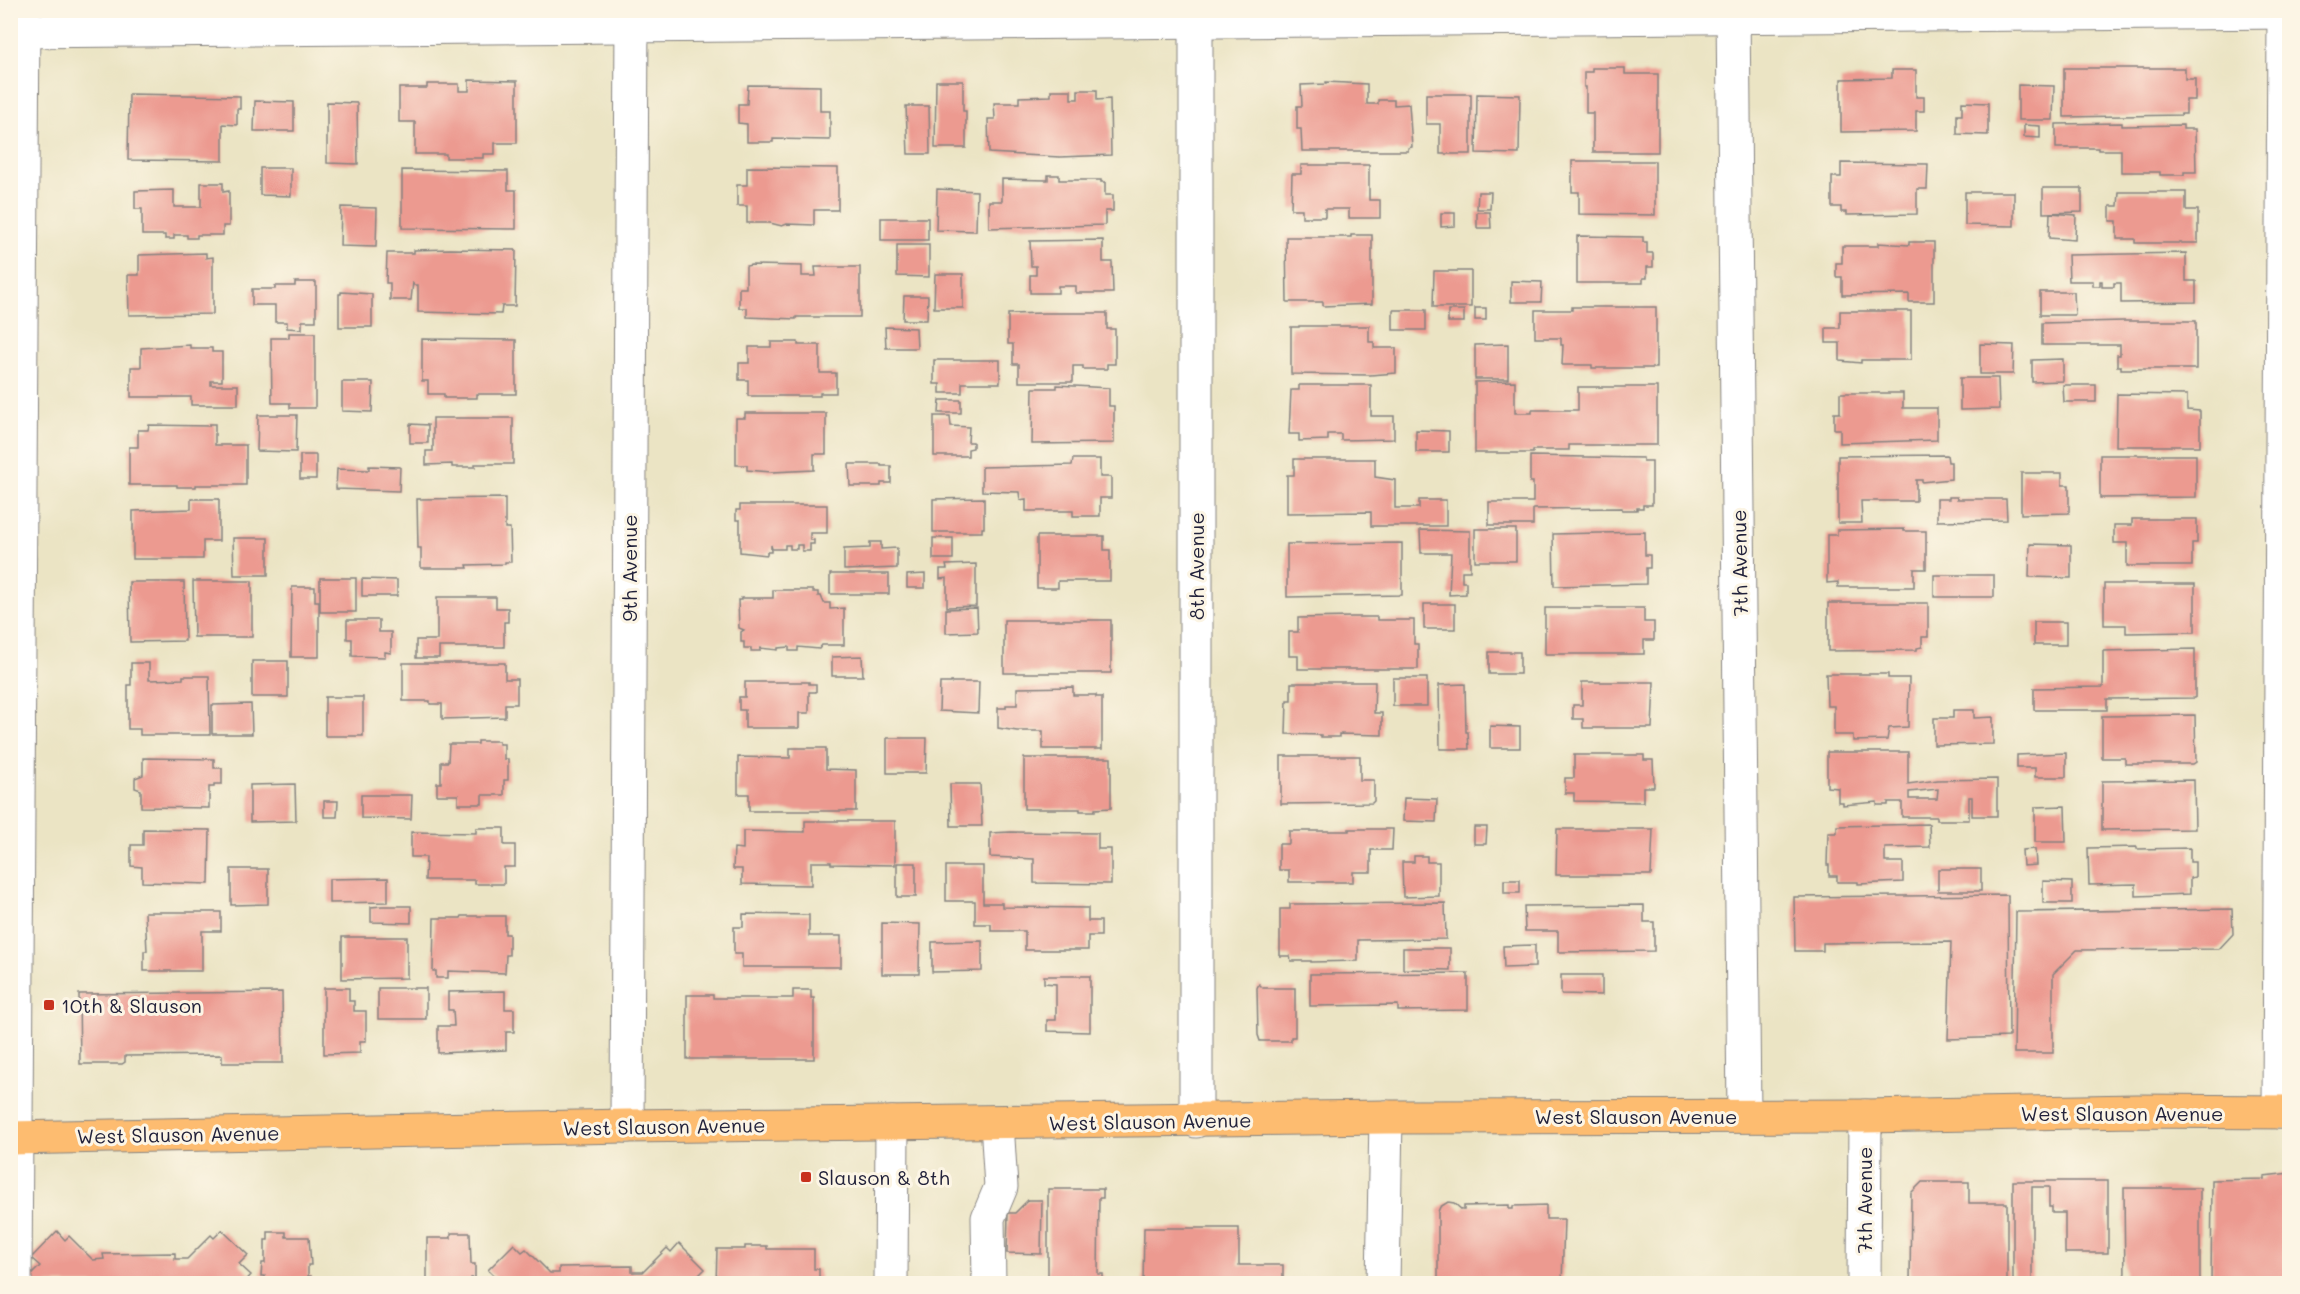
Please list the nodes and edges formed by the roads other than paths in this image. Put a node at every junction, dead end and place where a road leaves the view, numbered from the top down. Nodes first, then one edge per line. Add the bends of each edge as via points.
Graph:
1 (2286, 12) edge
2 (1733, 14) edge
3 (1196, 16) edge
4 (632, 18) edge
5 (19, 24) edge
6 (2284, 1112) edge
7 (1744, 1115) junction
8 (1865, 1116) junction
9 (1386, 1117) junction
10 (1196, 1121) junction
11 (892, 1123) junction
12 (997, 1123) junction
13 (627, 1126) junction
14 (14, 1138) edge
15 (15, 1284) edge
16 (891, 1284) edge
17 (989, 1284) edge
18 (1383, 1284) edge
19 (1863, 1284) edge

1 - 2 street
1 - 6 street
2 - 3 street
2 - 7 street, 7th Avenue
3 - 4 street
3 - 10 street, 8th Avenue
4 - 5 street
4 - 13 street, 9th Avenue
5 - 14 street
6 - 8 main road, West Slauson Avenue
7 - 8 main road, West Slauson Avenue
7 - 9 main road, West Slauson Avenue
8 - 19 street, 7th Avenue
9 - 10 main road, West Slauson Avenue
9 - 18 street
10 - 12 main road, West Slauson Avenue
11 - 12 main road, West Slauson Avenue
11 - 13 main road, West Slauson Avenue
11 - 16 street
12 - 17 street via 1001,1187 988,1218
13 - 14 main road, West Slauson Avenue
14 - 15 street

